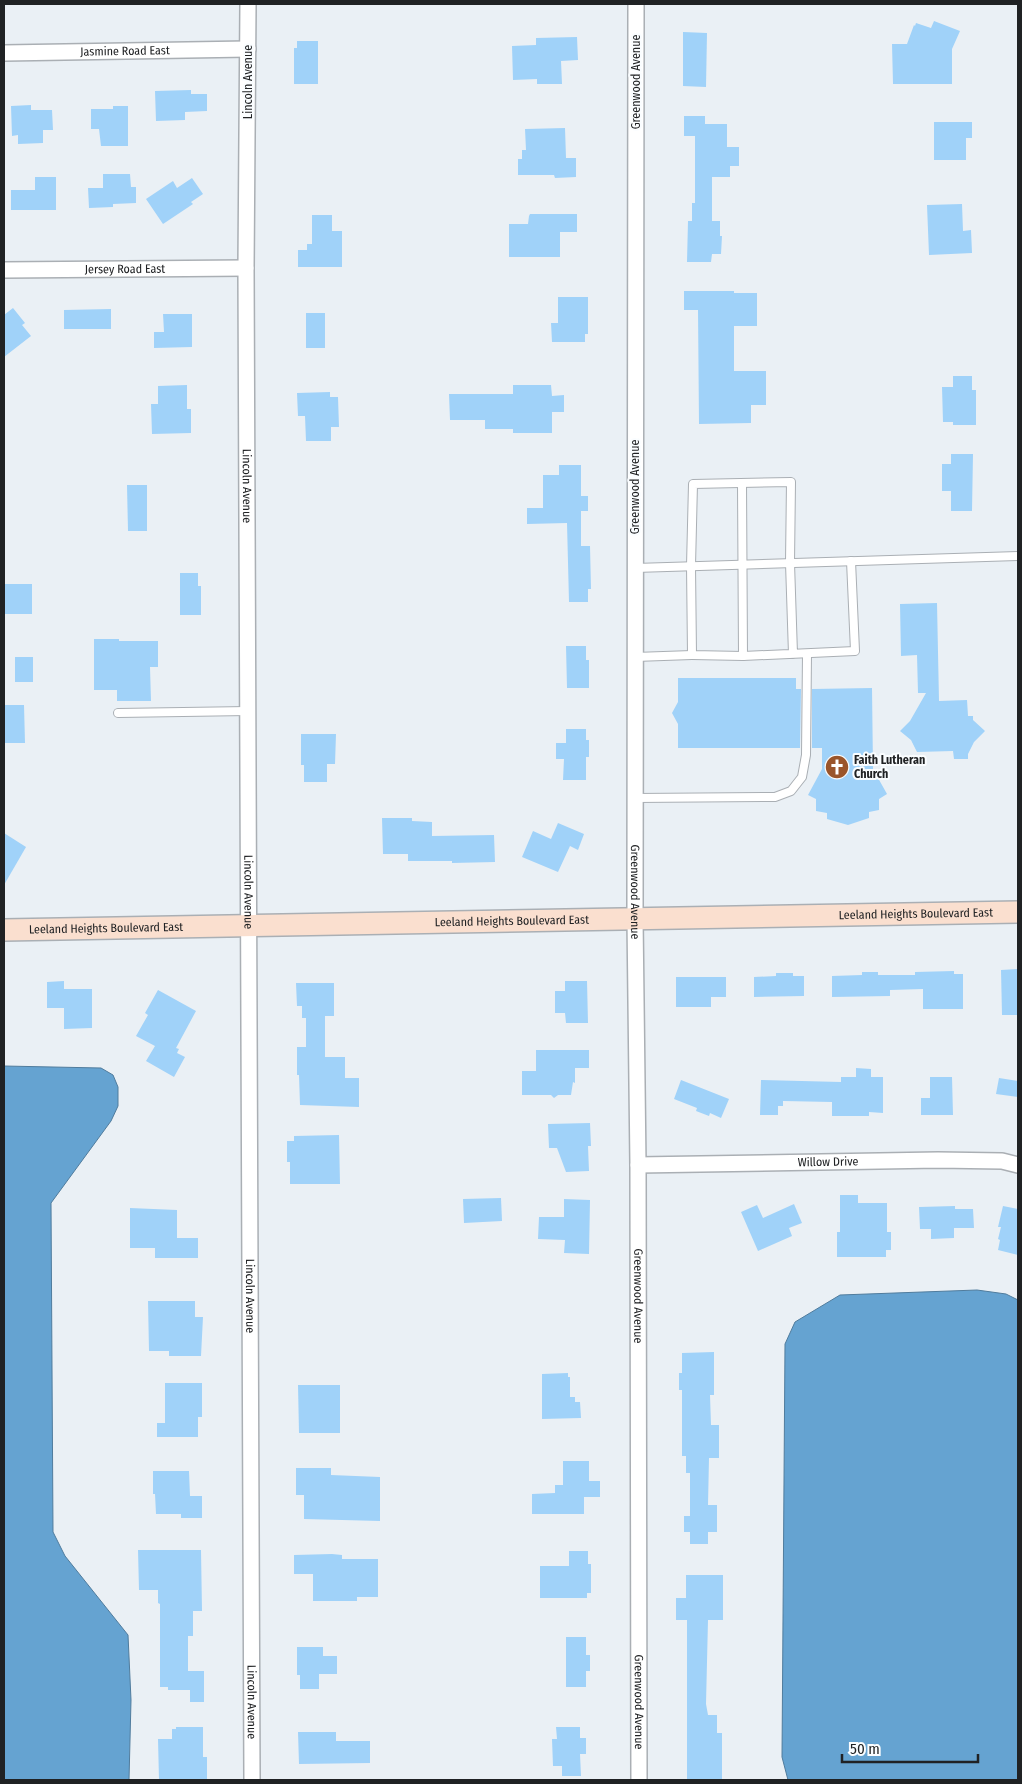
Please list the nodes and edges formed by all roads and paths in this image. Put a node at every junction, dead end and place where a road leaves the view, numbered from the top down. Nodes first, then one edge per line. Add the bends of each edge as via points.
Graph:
1 (248, 4) edge
2 (636, 4) edge
3 (248, 49) junction
4 (4, 53) edge
5 (246, 268) junction
6 (4, 270) edge
7 (742, 483) junction
8 (1018, 556) edge
9 (851, 561) junction
10 (790, 563) junction
11 (742, 565) junction
12 (691, 566) junction
13 (635, 568) junction
14 (793, 654) junction
15 (807, 654) junction
16 (692, 655) junction
17 (635, 656) junction
18 (743, 656) junction
19 (248, 711) junction
20 (118, 713) dead end
21 (635, 798) junction
22 (1018, 912) edge
23 (635, 919) junction
24 (248, 927) junction
25 (4, 930) edge
26 (638, 1165) junction
27 (1018, 1165) edge
28 (252, 1780) edge
29 (638, 1780) edge

1 - 3 street, Lincoln Avenue
2 - 13 street, Greenwood Avenue
3 - 4 street, Jasmine Road East
3 - 5 street, Lincoln Avenue
5 - 6 street, Jersey Road East
5 - 19 street, Lincoln Avenue
7 - 10 lane via 791,482
7 - 11 lane
7 - 12 lane via 693,484
8 - 9 lane
9 - 10 lane
9 - 15 lane via 855,651
10 - 11 lane
10 - 14 lane
11 - 12 lane
11 - 18 lane
12 - 13 lane
12 - 16 lane
13 - 17 street, Greenwood Avenue
14 - 15 lane
14 - 18 lane
15 - 21 lane via 806,755 802,777 791,791 775,797
16 - 17 lane
16 - 18 lane
17 - 21 street, Greenwood Avenue
19 - 20 lane
19 - 24 street, Lincoln Avenue
21 - 23 street, Greenwood Avenue
22 - 23 main road, Leeland Heights Boulevard East
23 - 24 main road, Leeland Heights Boulevard East
23 - 26 street, Greenwood Avenue
24 - 25 main road, Leeland Heights Boulevard East
24 - 28 street, Lincoln Avenue
26 - 27 street, Willow Drive via 938,1160 995,1161
26 - 29 street, Greenwood Avenue

